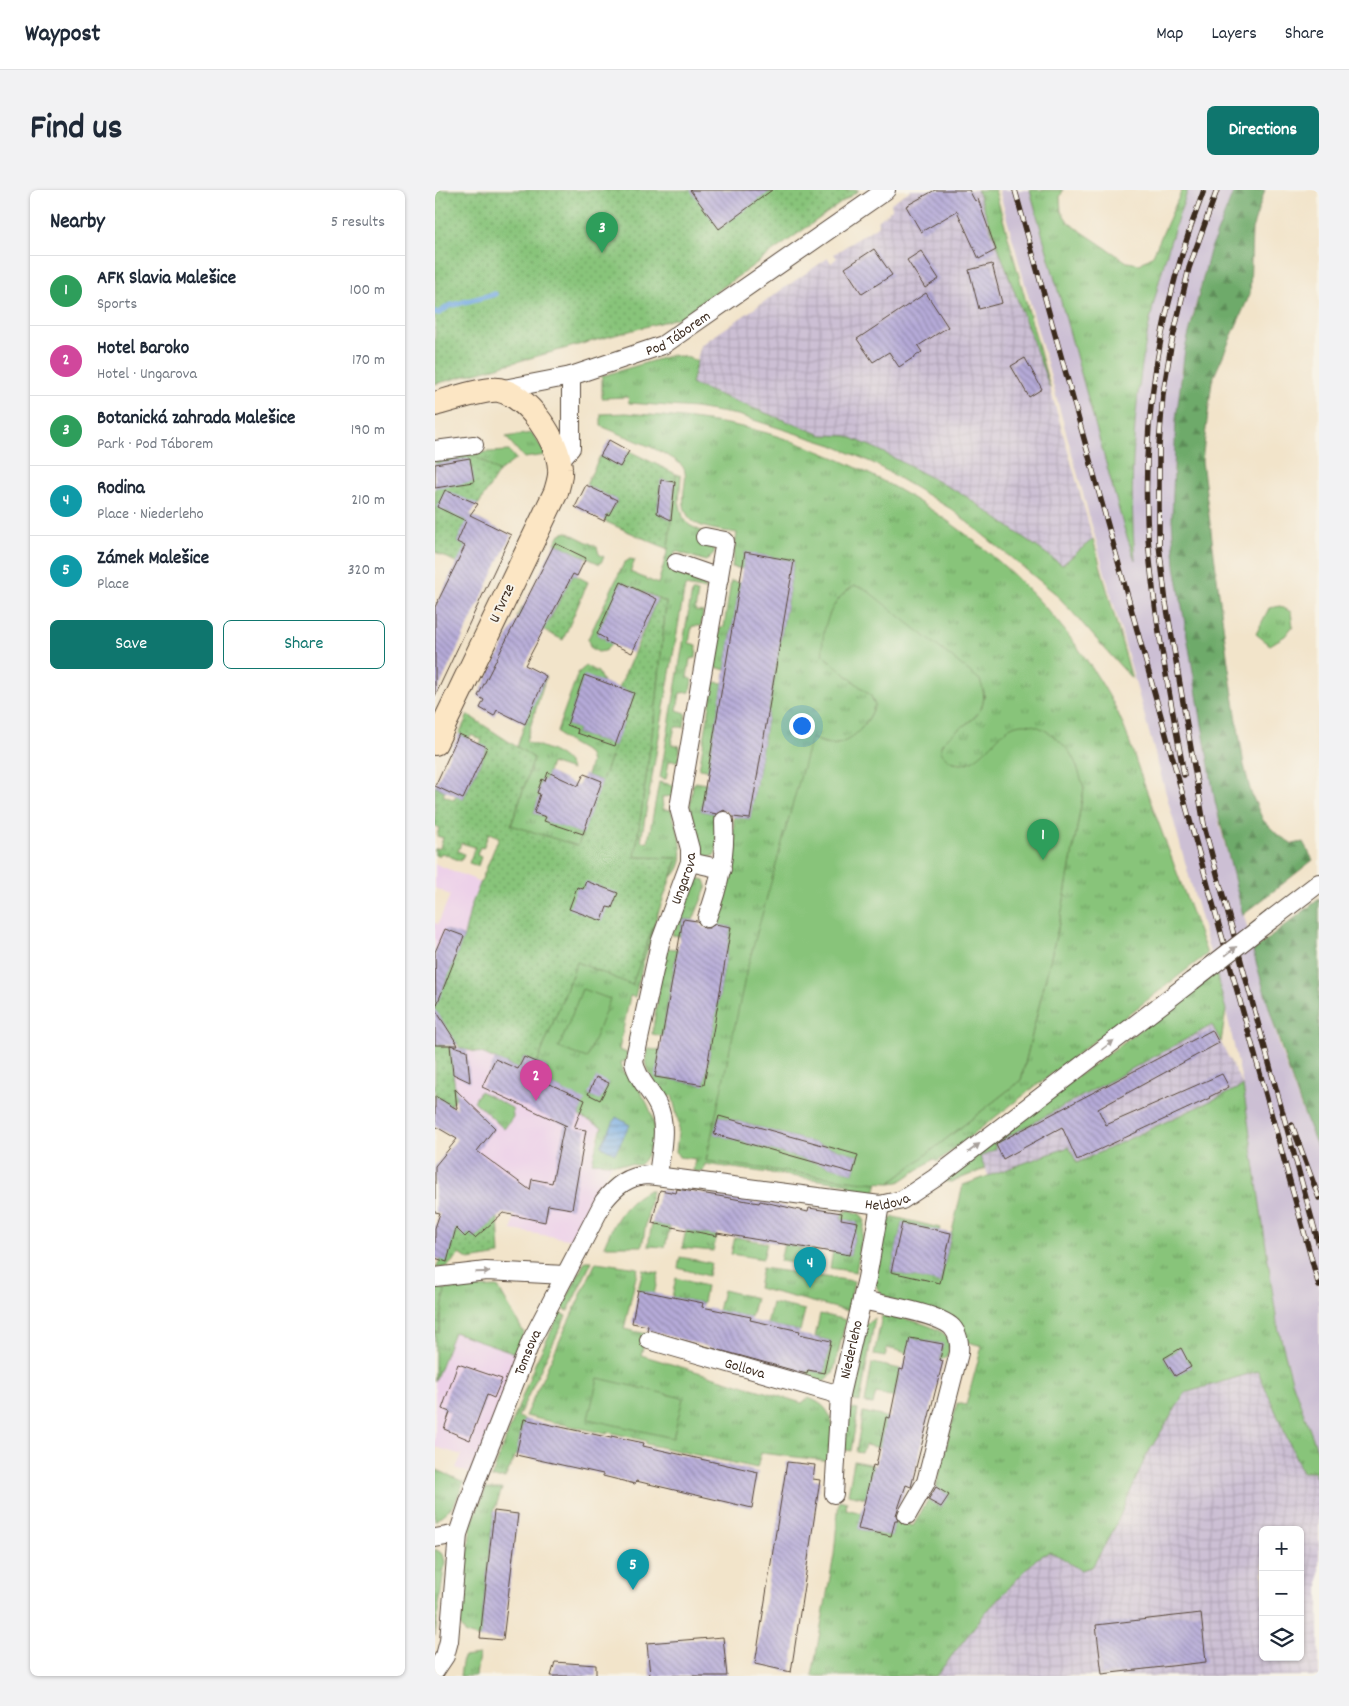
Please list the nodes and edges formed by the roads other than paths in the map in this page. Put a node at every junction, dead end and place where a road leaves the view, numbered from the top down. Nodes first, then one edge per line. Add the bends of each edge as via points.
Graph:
1 (886, 190) edge
2 (571, 376) junction
3 (499, 390) junction
4 (435, 404) edge
5 (473, 444) dead end
6 (435, 450) edge
7 (559, 461) junction
8 (705, 537) dead end
9 (676, 563) dead end
10 (719, 578) junction
11 (441, 717) edge
12 (435, 743) edge
13 (724, 821) dead end
14 (689, 862) junction
15 (721, 869) junction
16 (1319, 883) edge
17 (707, 918) dead end
18 (658, 1176) junction
19 (880, 1205) junction
20 (565, 1275) junction
21 (435, 1277) edge
22 (862, 1300) junction
23 (649, 1340) dead end
24 (840, 1396) junction
25 (834, 1494) dead end
26 (907, 1515) dead end
27 (459, 1534) junction
28 (435, 1538) edge
29 (435, 1671) edge

1 - 2 street, Pod Táborem via 663,345
2 - 3 street, Pod Táborem
2 - 7 street, U Tvrze via 571,448
3 - 4 main road, Pod Táborem
3 - 7 main road, U Tvrze via 536,416 551,438
5 - 6 street
7 - 11 main road, U Tvrze via 556,492
8 - 10 street, Ungarova via 725,541
9 - 10 street
10 - 14 street, Ungarova via 679,808 690,849
11 - 12 main road, U Tvrze
13 - 15 street via 725,846
14 - 15 street
14 - 18 street, Ungarova via 660,943 634,1062 638,1075 661,1113 663,1126
15 - 17 street via 718,889
19 -> 16 street, Heldova, bridge via 902,1200 935,1178
18 - 19 street, Heldova
18 - 20 street, Heldova via 629,1178 611,1193
19 - 22 street, Niederleho
21 -> 20 street via 486,1271
20 - 27 street, Tomsova via 531,1341
22 - 24 street, Niederleho
22 - 26 street via 941,1320 953,1328 959,1340 959,1353 926,1482
23 - 24 street, Gollova
24 - 25 street, Niederleho
27 - 28 street
27 - 29 street, Tomsova via 449,1641 445,1656

